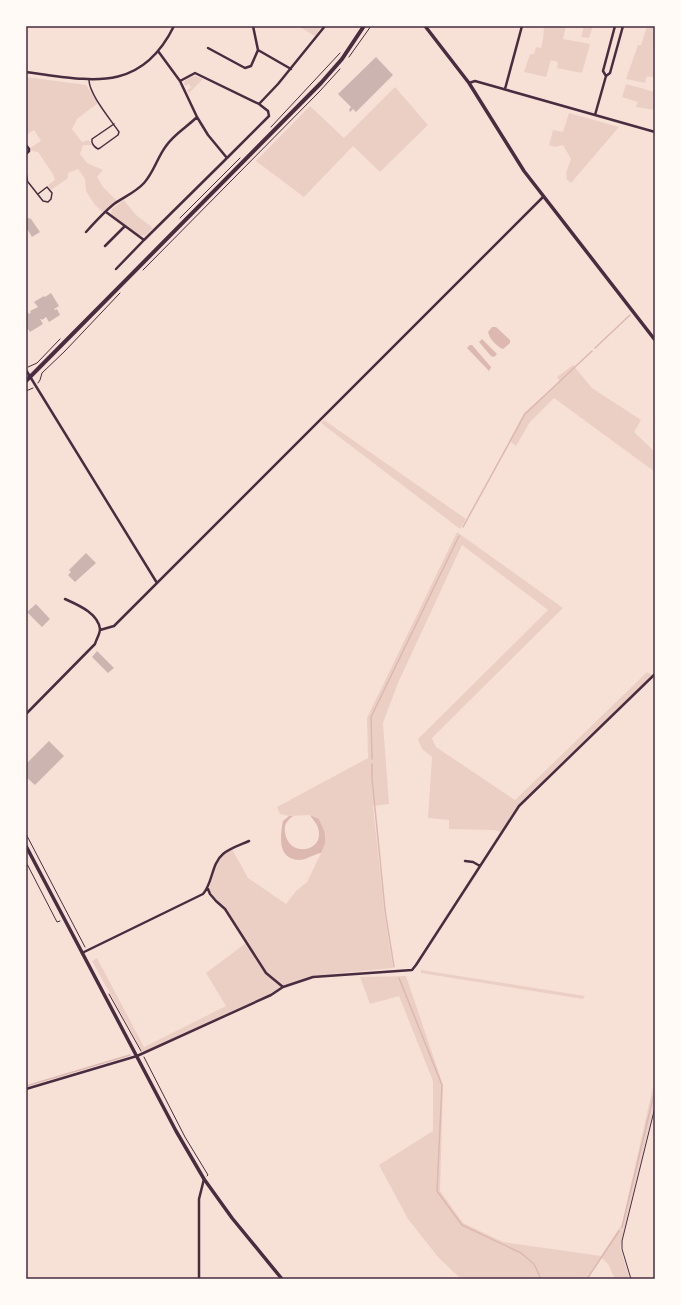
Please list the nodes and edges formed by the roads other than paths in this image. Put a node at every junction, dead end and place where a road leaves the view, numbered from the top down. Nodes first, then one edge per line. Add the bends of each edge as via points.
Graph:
1 (174, 26) edge
2 (253, 26) edge
3 (325, 26) edge
4 (364, 26) edge
5 (425, 26) edge
6 (522, 26) edge
7 (616, 26) edge
8 (623, 26) edge
9 (208, 48) dead end
10 (258, 50) junction
11 (158, 51) junction
12 (291, 69) junction
13 (26, 72) edge
14 (606, 76) junction
15 (89, 80) junction
16 (180, 81) junction
17 (469, 83) junction
18 (505, 90) junction
19 (259, 104) junction
20 (595, 115) junction
21 (197, 117) junction
22 (114, 124) junction
23 (655, 132) edge
24 (26, 144) edge
25 (26, 154) edge
26 (226, 158) junction
27 (26, 175) edge
28 (26, 181) edge
29 (38, 194) junction
30 (543, 197) junction
31 (106, 212) junction
32 (124, 227) junction
33 (86, 232) dead end
34 (144, 240) junction
35 (105, 246) dead end
36 (116, 269) dead end
37 (655, 340) edge
38 (26, 369) edge
39 (30, 377) junction
40 (26, 381) edge
41 (157, 583) junction
42 (65, 599) dead end
43 (100, 630) junction
44 (655, 674) edge
45 (26, 714) edge
46 (249, 841) dead end
47 (26, 846) edge
48 (465, 861) dead end
49 (480, 866) junction
50 (208, 889) junction
51 (82, 953) junction
52 (283, 988) junction
53 (137, 1056) junction
54 (26, 1089) edge
55 (204, 1179) junction
56 (199, 1279) edge
57 (282, 1279) edge

1 - 11 street
2 - 10 street
3 - 12 street
4 - 39 main road via 321,83
5 - 17 street
6 - 18 street
7 - 14 street via 603,71
8 - 14 street via 610,73
9 - 10 street via 245,68 251,66
10 - 12 street
11 - 15 street via 141,66 120,77
11 - 16 street
12 - 19 street
13 - 15 street
14 - 20 street
15 - 22 lane via 96,99
16 - 19 street via 195,73
16 - 21 street
17 - 18 street via 475,81
17 - 30 street
18 - 20 street
19 - 26 street via 268,111 269,116
20 - 23 street
21 - 26 street
21 - 31 street via 167,144 143,184
22 - 22 lane via 92,139 96,148 100,148 118,135
24 - 25 street via 29,151
26 - 34 street
27 - 28 street
28 - 29 lane
29 - 29 lane via 47,187 52,193 48,202 43,201
30 - 37 street
30 - 41 street
31 - 32 street
31 - 33 street
32 - 34 street
32 - 35 street
34 - 36 street
38 - 39 street
39 - 40 main road
39 - 41 street
41 - 43 street via 114,626
42 - 43 street via 82,606 96,620
43 - 45 street via 95,644
44 - 49 street via 518,806
46 - 50 street via 221,855
47 - 51 street
48 - 49 street
49 - 52 street via 412,970 313,977
50 - 51 street via 204,894
50 - 52 street via 225,909 266,974
51 - 53 street
52 - 53 street
53 - 54 street
53 - 55 street
55 - 56 street via 199,1199
55 - 57 street

